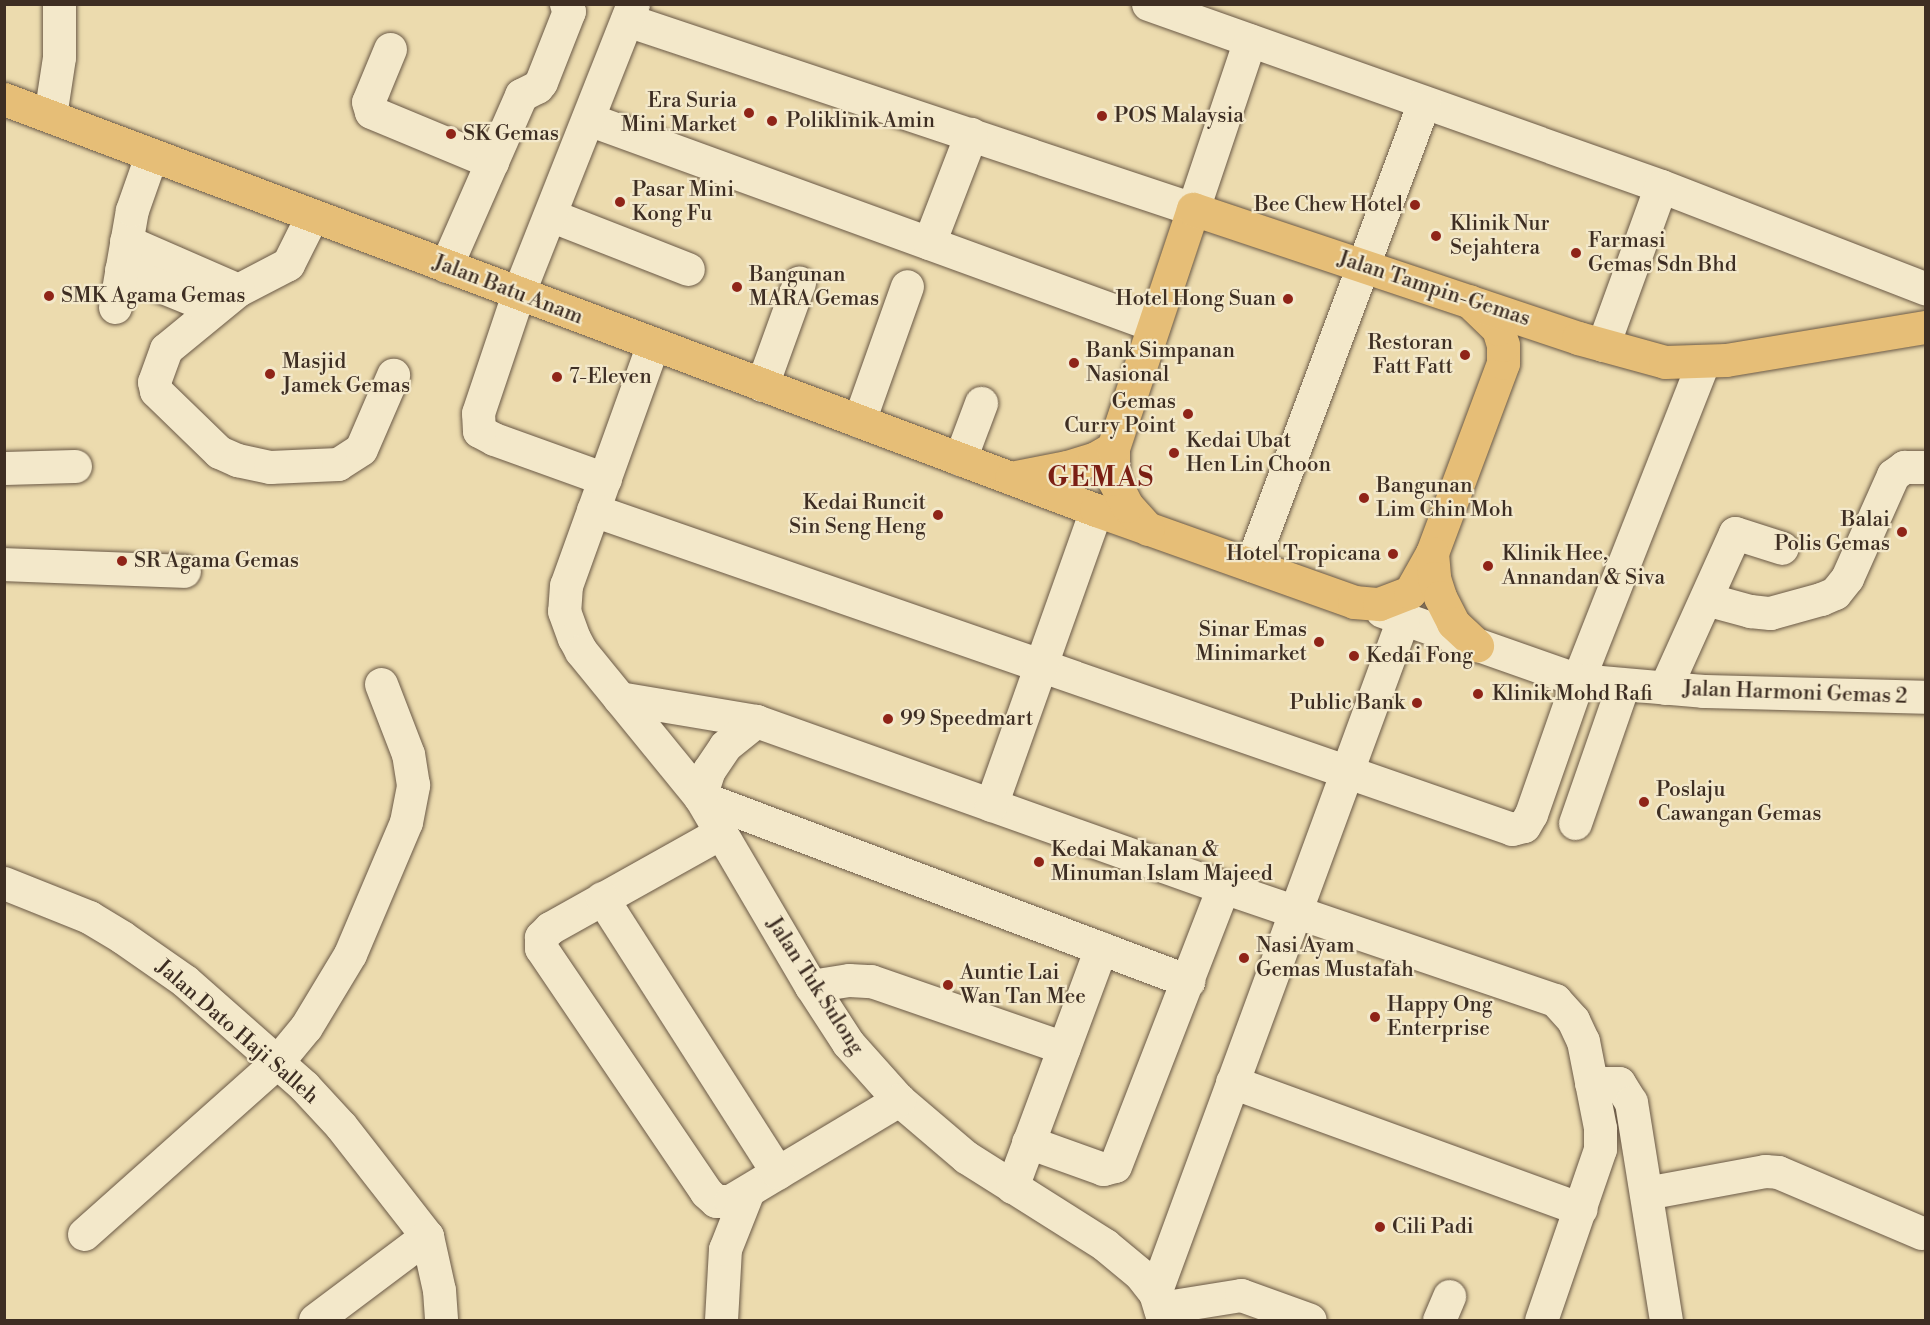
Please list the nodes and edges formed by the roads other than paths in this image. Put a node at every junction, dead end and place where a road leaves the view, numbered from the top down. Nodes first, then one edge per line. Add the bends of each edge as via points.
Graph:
1 (566, 4) edge
2 (1148, 4) edge
3 (56, 6) edge
4 (630, 12) edge
5 (1250, 40) junction
6 (390, 49) dead end
7 (4, 99) edge
8 (1424, 102) junction
9 (50, 116) junction
10 (588, 119) junction
11 (971, 134) junction
12 (151, 156) junction
13 (492, 162) junction
14 (1660, 186) junction
15 (1193, 209) junction
16 (550, 215) junction
17 (312, 216) junction
18 (929, 243) junction
19 (124, 255) junction
20 (1365, 266) junction
21 (446, 267) junction
22 (688, 269) dead end
23 (799, 283) dead end
24 (907, 286) dead end
25 (1926, 289) edge
26 (518, 294) junction
27 (226, 299) junction
28 (1468, 301) junction
29 (115, 307) dead end
30 (1154, 325) junction
31 (1926, 327) edge
32 (1591, 341) junction
33 (653, 344) junction
34 (1503, 363) junction
35 (1703, 363) junction
36 (393, 375) dead end
37 (762, 385) junction
38 (981, 403) dead end
39 (859, 421) junction
40 (1113, 448) junction
41 (960, 459) junction
42 (75, 466) dead end
43 (1926, 467) edge
44 (4, 468) edge
45 (1011, 478) junction
46 (604, 479) junction
47 (593, 510) junction
48 (1095, 510) junction
49 (1148, 529) junction
50 (1782, 548) dead end
51 (1432, 553) junction
52 (4, 564) edge
53 (1251, 565) junction
54 (184, 571) dead end
55 (1706, 599) junction
56 (1354, 602) junction
57 (1403, 619) junction
58 (1477, 645) junction
59 (1040, 667) junction
60 (1578, 680) junction
61 (381, 684) dead end
62 (1623, 685) junction
63 (1665, 688) junction
64 (1926, 697) edge
65 (619, 698) junction
66 (756, 721) junction
67 (1345, 773) junction
68 (700, 797) junction
69 (991, 806) junction
70 (1575, 823) dead end
71 (720, 834) junction
72 (4, 883) edge
73 (1223, 887) junction
74 (602, 898) junction
75 (1294, 911) junction
76 (1101, 948) junction
77 (1188, 981) junction
78 (811, 986) junction
79 (1064, 1048) junction
80 (277, 1062) junction
81 (1232, 1082) junction
82 (1591, 1083) junction
83 (899, 1100) junction
84 (1029, 1142) junction
85 (778, 1173) junction
86 (1012, 1187) junction
87 (748, 1191) junction
88 (1646, 1193) junction
89 (1581, 1209) junction
90 (1922, 1233) dead end
91 (84, 1234) dead end
92 (427, 1236) junction
93 (1160, 1307) edge
94 (1244, 1308) edge
95 (315, 1320) edge
96 (441, 1320) edge
97 (721, 1320) edge
98 (1310, 1320) edge
99 (1541, 1320) edge
100 (1666, 1320) edge

1 - 13 street via 568,11 541,82 521,95
2 - 5 street
3 - 9 street via 59,57
4 - 10 street
4 - 11 street
5 - 8 street
5 - 15 street
6 - 13 street via 368,102 370,112
7 - 9 highway, Jalan Batu Anam
8 - 14 street
8 - 20 street
9 - 12 highway, Jalan Batu Anam
10 - 16 street
10 - 18 street
11 - 15 street
11 - 18 street
12 - 17 highway, Jalan Batu Anam
12 - 19 street via 132,210
13 - 21 street
14 - 25 street
14 - 32 street
15 - 20 highway, Jalan Tampin-Gemas
15 - 30 highway
16 - 22 street
16 - 26 street
17 - 21 highway, Jalan Batu Anam
17 - 27 street via 288,264
18 - 30 street
19 - 27 street
19 - 29 street
20 - 28 highway, Jalan Tampin-Gemas
20 - 53 street
21 - 26 highway, Jalan Batu Anam
23 - 37 street
24 - 39 street
26 - 33 highway, Jalan Batu Anam
26 - 46 street via 478,413 479,431
27 - 36 street via 166,349 154,382 165,402 219,452 270,467 338,464 361,449
28 - 32 highway, Jalan Tampin-Gemas
28 - 34 highway via 1498,329
30 - 40 highway
31 - 35 highway, Jalan Tampin-Gemas
32 - 34 highway via 1549,339 1520,348
32 - 35 highway, Jalan Tampin-Gemas via 1665,362
33 - 37 highway, Jalan Batu Anam
33 - 46 street, Jalan Tuk Sulong
34 - 51 highway
35 - 60 street
37 - 39 highway, Jalan Batu Anam
38 - 41 street
39 - 41 highway, Jalan Batu Anam
40 - 45 highway via 1067,467
40 - 49 highway via 1113,479 1127,506
41 - 45 highway, Jalan Batu Anam
42 - 44 street
43 - 55 street via 1904,467 1893,475 1847,578 1835,593 1770,613
45 - 48 highway
46 - 47 street, Jalan Tuk Sulong
47 - 59 street
47 - 65 street, Jalan Tuk Sulong via 566,585 564,611 581,651
48 - 49 highway
48 - 59 street
49 - 53 highway
50 - 55 street via 1735,533
51 - 56 highway via 1410,592 1379,604
51 - 58 highway via 1440,597 1453,623
52 - 54 street
53 - 56 highway
55 - 63 street
56 - 57 street, Jalan Harmoni Gemas 2
57 - 58 street, Jalan Harmoni Gemas 2
57 - 67 street
58 - 60 street, Jalan Harmoni Gemas 2
59 - 67 street
59 - 69 street
60 - 62 street, Jalan Harmoni Gemas 2
60 - 67 street via 1524,826 1512,829
61 - 80 street via 412,768 406,822 350,954 306,1027
62 - 63 street, Jalan Harmoni Gemas 2
62 - 70 street
63 - 64 street, Jalan Harmoni Gemas 2
65 - 66 street
65 - 68 street, Jalan Tuk Sulong
66 - 68 street via 725,746 709,770
66 - 69 street
67 - 75 street
68 - 71 street, Jalan Tuk Sulong
68 - 76 street
69 - 73 street
71 - 74 street
71 - 78 street, Jalan Tuk Sulong
72 - 80 street, Jalan Dato Haji Salleh via 89,917 122,937 185,981
73 - 75 street
73 - 77 street
74 - 85 street
74 - 87 street via 544,932 541,948 706,1192 716,1201 730,1202
75 - 81 street
75 - 82 street via 1555,1000 1573,1020 1583,1041
76 - 77 street
76 - 79 street
77 - 84 street via 1115,1166 1103,1169
78 - 79 street via 871,981
78 - 83 street, Jalan Tuk Sulong via 848,1043
79 - 84 street
80 - 91 street
80 - 92 street, Jalan Dato Haji Salleh via 341,1126
81 - 89 street
81 - 93 street
82 - 88 street via 1619,1083 1631,1102
82 - 89 street via 1600,1149
83 - 85 street
83 - 86 street, Jalan Tuk Sulong via 966,1157
84 - 86 street
85 - 87 street
86 - 93 street, Jalan Tuk Sulong via 1105,1245 1140,1274
87 - 97 street via 725,1248
88 - 90 street via 1778,1172
88 - 100 street
89 - 99 street
92 - 95 street
92 - 96 street
93 - 94 street
94 - 98 street

